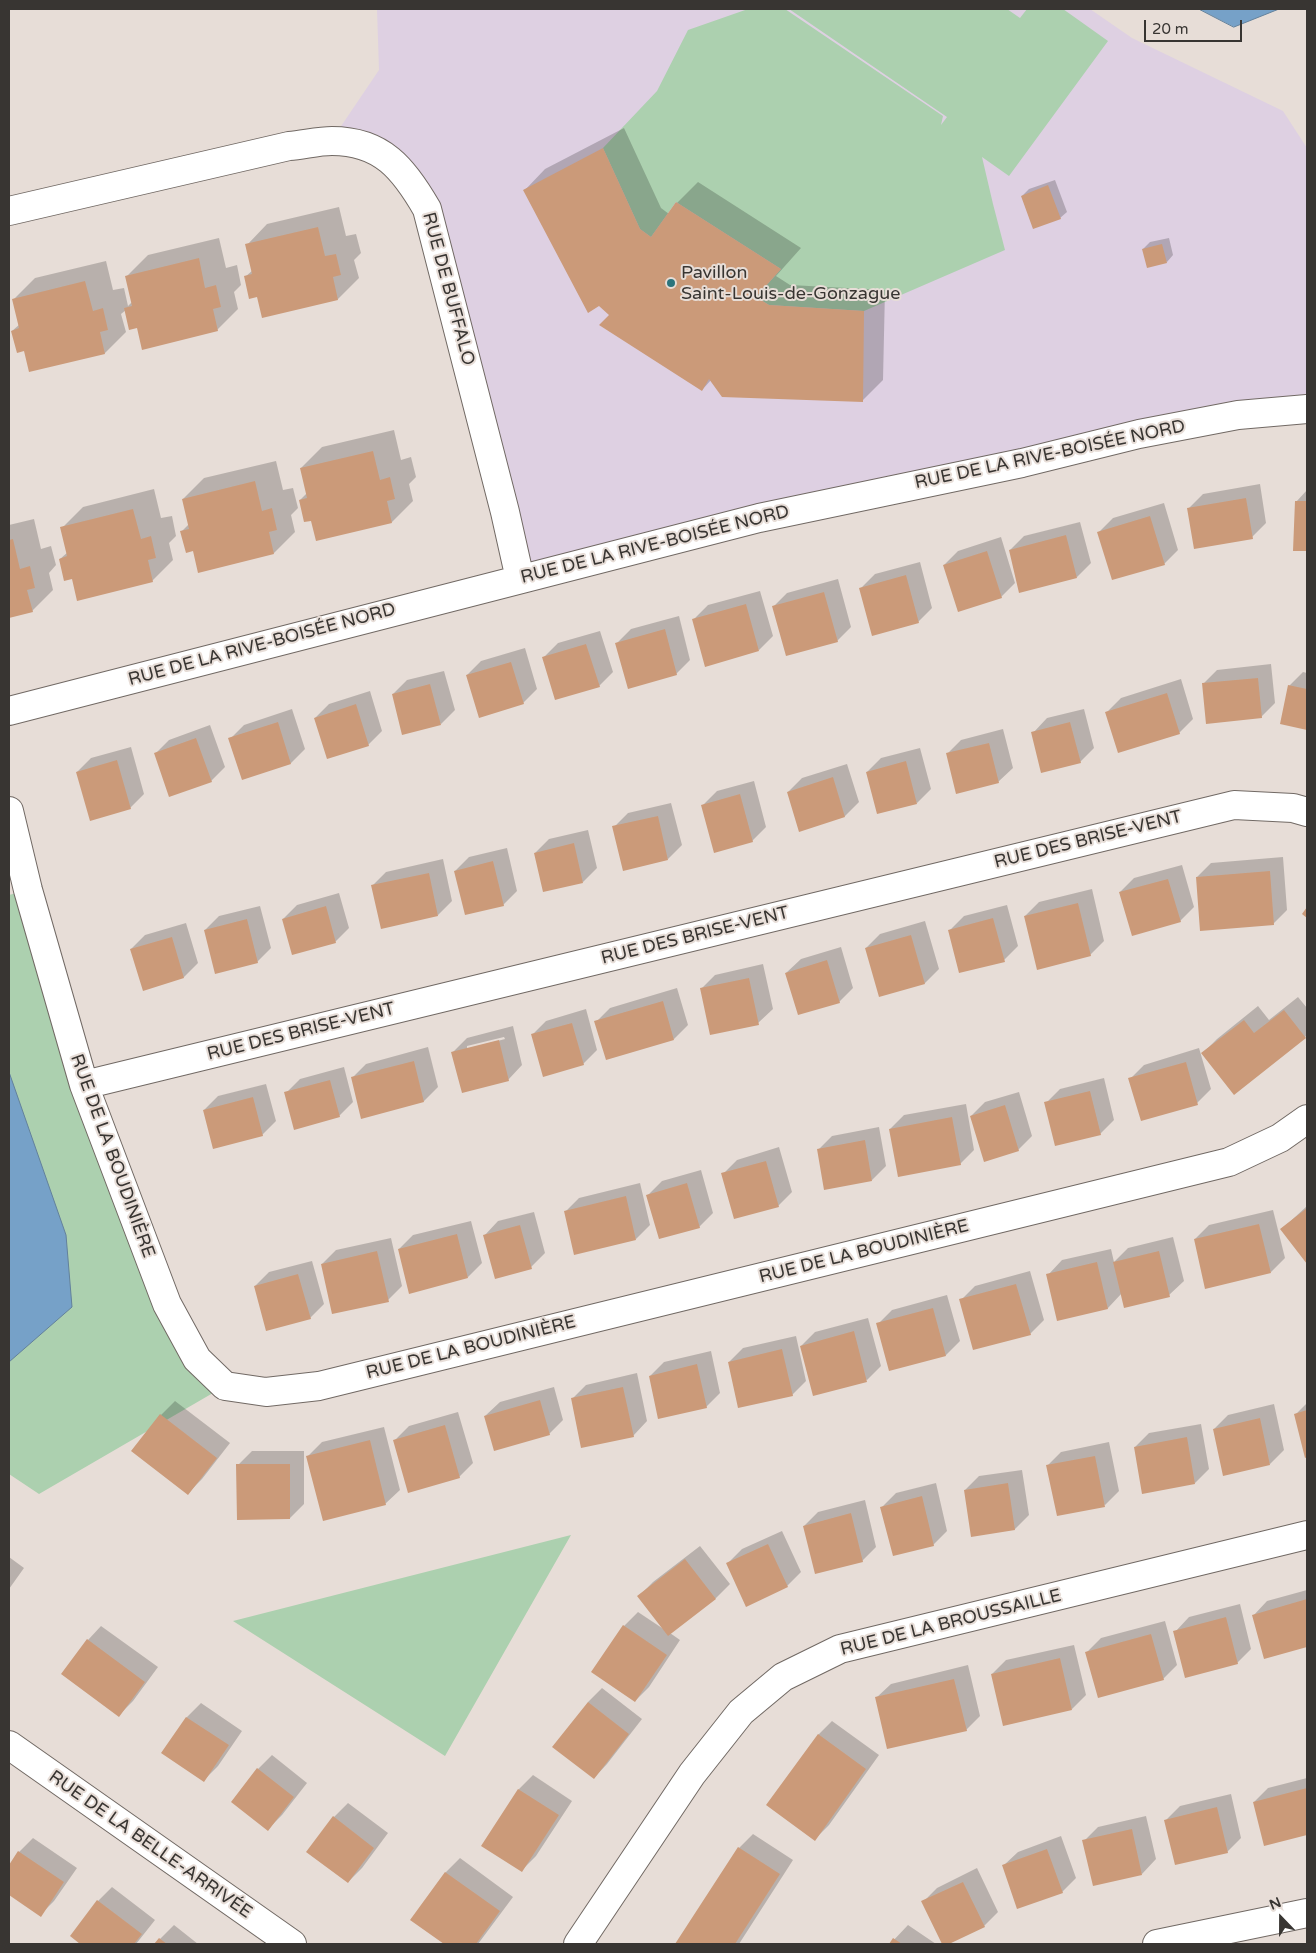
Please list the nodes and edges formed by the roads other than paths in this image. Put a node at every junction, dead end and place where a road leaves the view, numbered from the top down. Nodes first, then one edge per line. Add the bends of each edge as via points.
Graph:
1 (9, 211) edge
2 (1307, 409) edge
3 (520, 578) junction
4 (9, 711) edge
5 (9, 811) edge
6 (1307, 812) edge
7 (84, 1085) junction
8 (1307, 1119) edge
9 (1307, 1535) edge
10 (9, 1745) edge
11 (1307, 1913) edge
12 (1213, 1938) edge
13 (292, 1944) edge
14 (578, 1944) edge
15 (1157, 1944) edge

1 - 3 street, RUE DE BUFFALO via 290,146 332,141 352,143 389,158 411,181 427,209
2 - 3 street, RUE DE LA RIVE-BOISÉE NORD via 1238,415 1139,434 1022,463 759,518
3 - 4 street, RUE DE LA RIVE-BOISÉE NORD
5 - 7 street, RUE DE LA BOUDINIÈRE via 28,890
6 - 7 street, RUE DES BRISE-VENT via 1293,808 1234,805
7 - 8 street, RUE DE LA BOUDINIÈRE via 167,1304 197,1359 226,1386 266,1392 318,1386 1229,1162 1280,1138
9 - 14 street, RUE DE LA BROUSSAILLE via 840,1649 783,1677 741,1712 692,1774
10 - 13 street, RUE DE LA BELLE-ARRIVÉE
11 - 12 street
12 - 15 street

